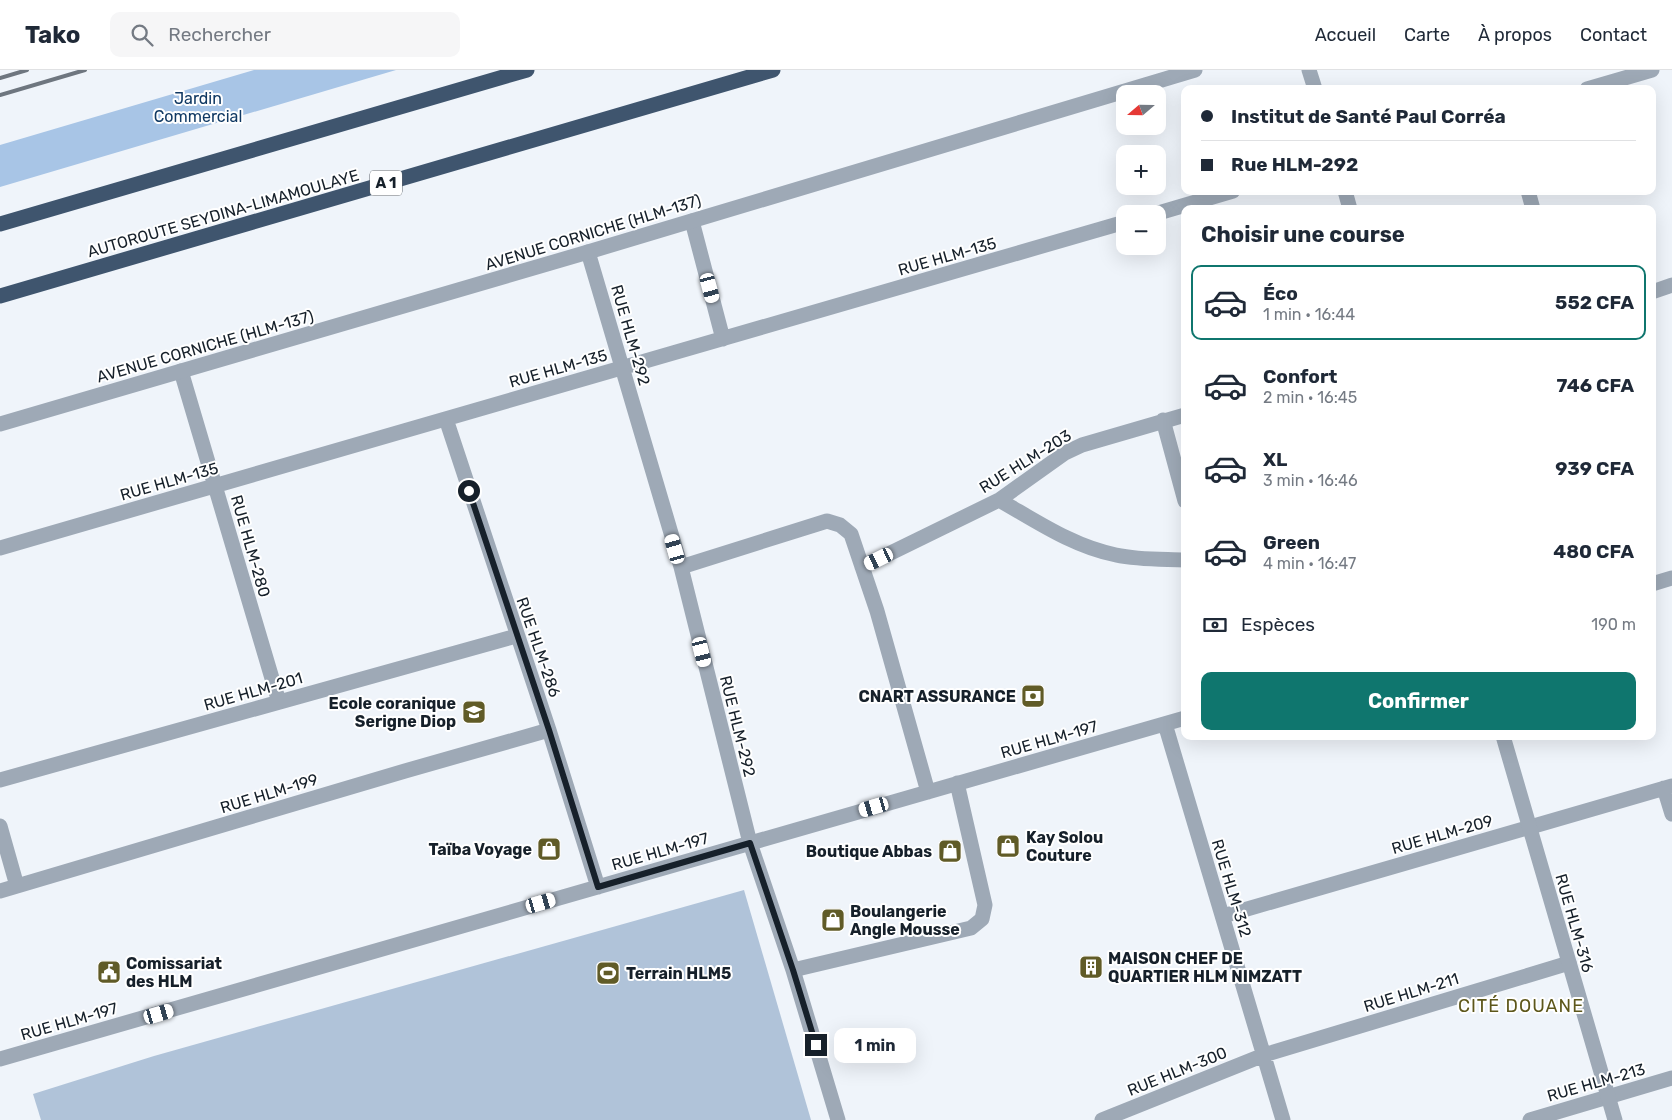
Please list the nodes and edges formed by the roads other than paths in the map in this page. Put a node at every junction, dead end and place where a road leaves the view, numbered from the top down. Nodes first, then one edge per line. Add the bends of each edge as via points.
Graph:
1 (527, 70) edge
2 (773, 70) edge
3 (1195, 70) edge
4 (1309, 70) edge
5 (1652, 70) edge
6 (1314, 85) edge
7 (1601, 85) edge
8 (1219, 195) edge
9 (1186, 205) edge
10 (1181, 206) edge
11 (1166, 211) edge
12 (692, 221) junction
13 (0, 224) edge
14 (1116, 225) edge
15 (588, 252) junction
16 (1672, 285) edge
17 (1656, 291) edge
18 (0, 296) edge
19 (723, 339) junction
20 (622, 368) junction
21 (182, 372) junction
22 (1181, 416) edge
23 (446, 419) junction
24 (1163, 420) junction
25 (0, 424) edge
26 (215, 486) junction
27 (1181, 486) edge
28 (999, 500) junction
29 (0, 548) edge
30 (1181, 560) edge
31 (681, 567) junction
32 (862, 567) junction
33 (1672, 578) edge
34 (1656, 583) edge
35 (516, 636) junction
36 (279, 702) junction
37 (1181, 719) edge
38 (1165, 724) junction
39 (549, 730) junction
40 (1504, 740) edge
41 (0, 780) edge
42 (957, 783) junction
43 (1668, 787) edge
44 (928, 792) junction
45 (1672, 814) edge
46 (0, 826) edge
47 (1529, 827) junction
48 (750, 843) junction
49 (18, 886) junction
50 (598, 887) junction
51 (0, 891) edge
52 (1222, 916) junction
53 (1569, 963) junction
54 (793, 970) junction
55 (1264, 1055) junction
56 (0, 1059) edge
57 (1672, 1078) edge
58 (1608, 1097) junction
59 (838, 1120) edge
60 (1102, 1120) edge
61 (1283, 1120) edge
62 (1530, 1120) edge
63 (1614, 1120) edge

1 - 13 highway
2 - 18 highway, AUTOROUTE SEYDINA-LIMAMOULAYE / A 1
3 - 12 street, AVENUE CORNICHE (HLM-137)
4 - 6 street
5 - 7 street
8 - 9 street
10 - 11 street
12 - 15 street, AVENUE CORNICHE (HLM-137)
12 - 19 street
14 - 19 street, RUE HLM-135
15 - 20 street, RUE HLM-292
15 - 21 street, AVENUE CORNICHE (HLM-137)
16 - 17 street
19 - 20 street, RUE HLM-135
20 - 23 street, RUE HLM-135
20 - 31 street, RUE HLM-292
21 - 25 street, AVENUE CORNICHE (HLM-137)
21 - 26 street, RUE HLM-280
22 - 24 street, RUE HLM-203
23 - 26 street, RUE HLM-135
23 - 35 street, RUE HLM-286
24 - 27 street
24 - 28 street, RUE HLM-203 via 1065,453
26 - 29 street, RUE HLM-135
26 - 36 street, RUE HLM-280
28 - 30 street via 1080,545 1116,555
28 - 32 street, RUE HLM-203
31 - 32 street via 827,521 840,525 851,534
31 - 48 street, RUE HLM-292
32 - 44 street
33 - 34 street
35 - 36 street, RUE HLM-201
35 - 39 street, RUE HLM-286
36 - 41 street, RUE HLM-201
37 - 38 street, RUE HLM-197
38 - 42 street, RUE HLM-197
38 - 52 street, RUE HLM-312
39 - 49 street, RUE HLM-199
39 - 50 street, RUE HLM-286
40 - 47 street, RUE HLM-316
42 - 44 street, RUE HLM-197
42 - 54 street via 985,905 982,919 971,928
43 - 45 street
43 - 47 street, RUE HLM-209
44 - 48 street, RUE HLM-197
46 - 49 street
47 - 52 street, RUE HLM-209
47 - 53 street, RUE HLM-316
48 - 50 street, RUE HLM-197
48 - 54 street, RUE HLM-292
49 - 51 street, RUE HLM-199
50 - 56 street, RUE HLM-197
52 - 55 street, RUE HLM-312
53 - 55 street, RUE HLM-211
53 - 58 street, RUE HLM-316
54 - 59 street, RUE HLM-292
55 - 60 street, RUE HLM-300
55 - 61 street, RUE HLM-312
57 - 58 street, RUE HLM-213
58 - 62 street, RUE HLM-213
58 - 63 street, RUE HLM-316

